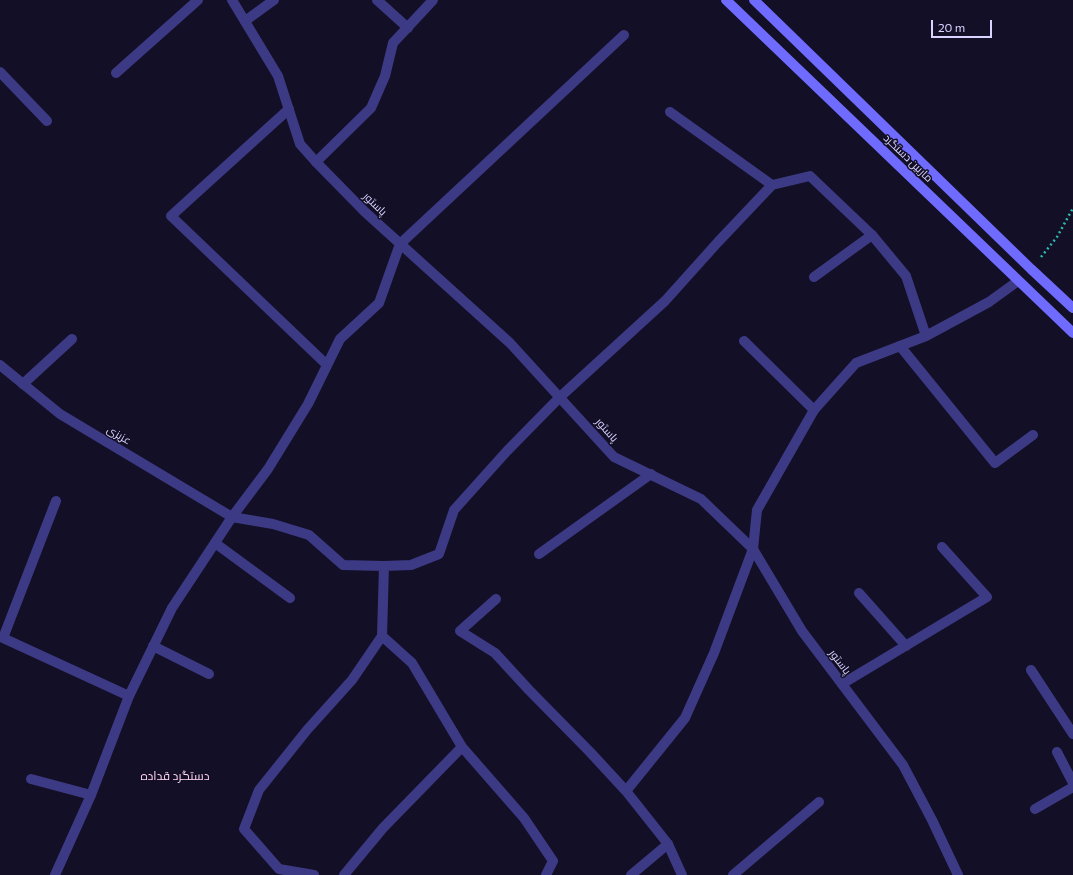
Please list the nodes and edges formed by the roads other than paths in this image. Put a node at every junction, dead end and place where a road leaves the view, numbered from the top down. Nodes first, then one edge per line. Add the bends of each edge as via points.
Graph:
1 (198, 0) edge
2 (232, 0) edge
3 (274, 0) edge
4 (377, 0) edge
5 (433, 0) edge
6 (726, 0) edge
7 (754, 0) edge
8 (245, 22) junction
9 (408, 28) junction
10 (624, 35) dead end
11 (0, 72) edge
12 (116, 73) dead end
13 (289, 110) junction
14 (670, 112) dead end
15 (47, 121) dead end
16 (316, 162) junction
17 (772, 184) junction
18 (872, 235) junction
19 (400, 244) junction
20 (814, 277) dead end
21 (1018, 281) junction
22 (1073, 308) edge
23 (1073, 333) edge
24 (926, 336) junction
25 (72, 339) dead end
26 (744, 341) dead end
27 (900, 346) junction
28 (0, 365) edge
29 (327, 365) junction
30 (23, 384) junction
31 (560, 397) junction
32 (814, 410) junction
33 (1033, 435) dead end
34 (651, 474) junction
35 (56, 501) dead end
36 (232, 517) junction
37 (215, 543) junction
38 (942, 548) dead end
39 (754, 549) junction
40 (540, 554) dead end
41 (384, 566) junction
42 (859, 593) dead end
43 (290, 598) dead end
44 (496, 599) dead end
45 (382, 636) junction
46 (153, 646) junction
47 (906, 646) junction
48 (1031, 670) dead end
49 (209, 674) dead end
50 (842, 684) junction
51 (129, 696) junction
52 (1073, 734) edge
53 (462, 747) junction
54 (1058, 752) dead end
55 (31, 779) dead end
56 (1073, 784) edge
57 (1073, 787) edge
58 (626, 791) junction
59 (91, 795) junction
60 (819, 802) dead end
61 (1035, 809) dead end
62 (668, 844) junction
63 (55, 875) edge
64 (314, 875) edge
65 (344, 875) edge
66 (546, 875) edge
67 (631, 875) edge
68 (682, 875) edge
69 (733, 875) edge
70 (958, 875) edge

1 - 12 street
2 - 8 street, پاستور
3 - 8 street
4 - 9 street
5 - 9 street
6 - 21 main road, ماربین دستگرد
7 - 22 main road, ماربین دستگرد
8 - 13 street, پاستور via 278,76
9 - 16 street via 393,43 385,76 371,108
10 - 19 street
11 - 15 street
13 - 16 street, پاستور via 300,144
13 - 29 street via 171,216
14 - 17 street
16 - 19 street, پاستور via 364,212
17 - 18 street via 810,176
17 - 31 street via 664,301
18 - 20 street
18 - 24 street via 906,276
19 - 29 street via 379,303 340,339
19 - 31 street, پاستور via 510,343
21 - 23 main road, ماربین دستگرد
21 - 24 street via 989,302
24 - 27 street
25 - 30 street
26 - 32 street
27 - 32 street via 856,363
27 - 33 street via 995,463
28 - 30 street, عزیزی
29 - 36 street via 308,404 268,469
30 - 36 street, عزیزی via 60,414
31 - 34 street, پاستور via 614,457
31 - 41 street via 454,510 439,554 411,565
32 - 39 street via 756,510
34 - 39 street, پاستور via 701,499
34 - 40 street
35 - 51 street via 3,638
36 - 37 street
36 - 41 street via 273,524 309,535 343,565
37 - 43 street
37 - 46 street via 172,608
38 - 47 street via 987,597
39 - 50 street, پاستور via 802,632
39 - 58 street via 714,653 685,718
41 - 45 street
42 - 47 street
44 - 58 street via 460,631 495,653
45 - 53 street via 412,663
45 - 64 street via 352,680 307,730 259,790 244,829 278,869
46 - 49 street
46 - 51 street
47 - 50 street
48 - 52 street
50 - 70 street, پاستور via 903,765
51 - 59 street
53 - 65 street via 383,828
53 - 66 street via 524,818 553,861
54 - 56 street
55 - 59 street
57 - 61 street
58 - 62 street
59 - 63 street
60 - 69 street
62 - 67 street
62 - 68 street

